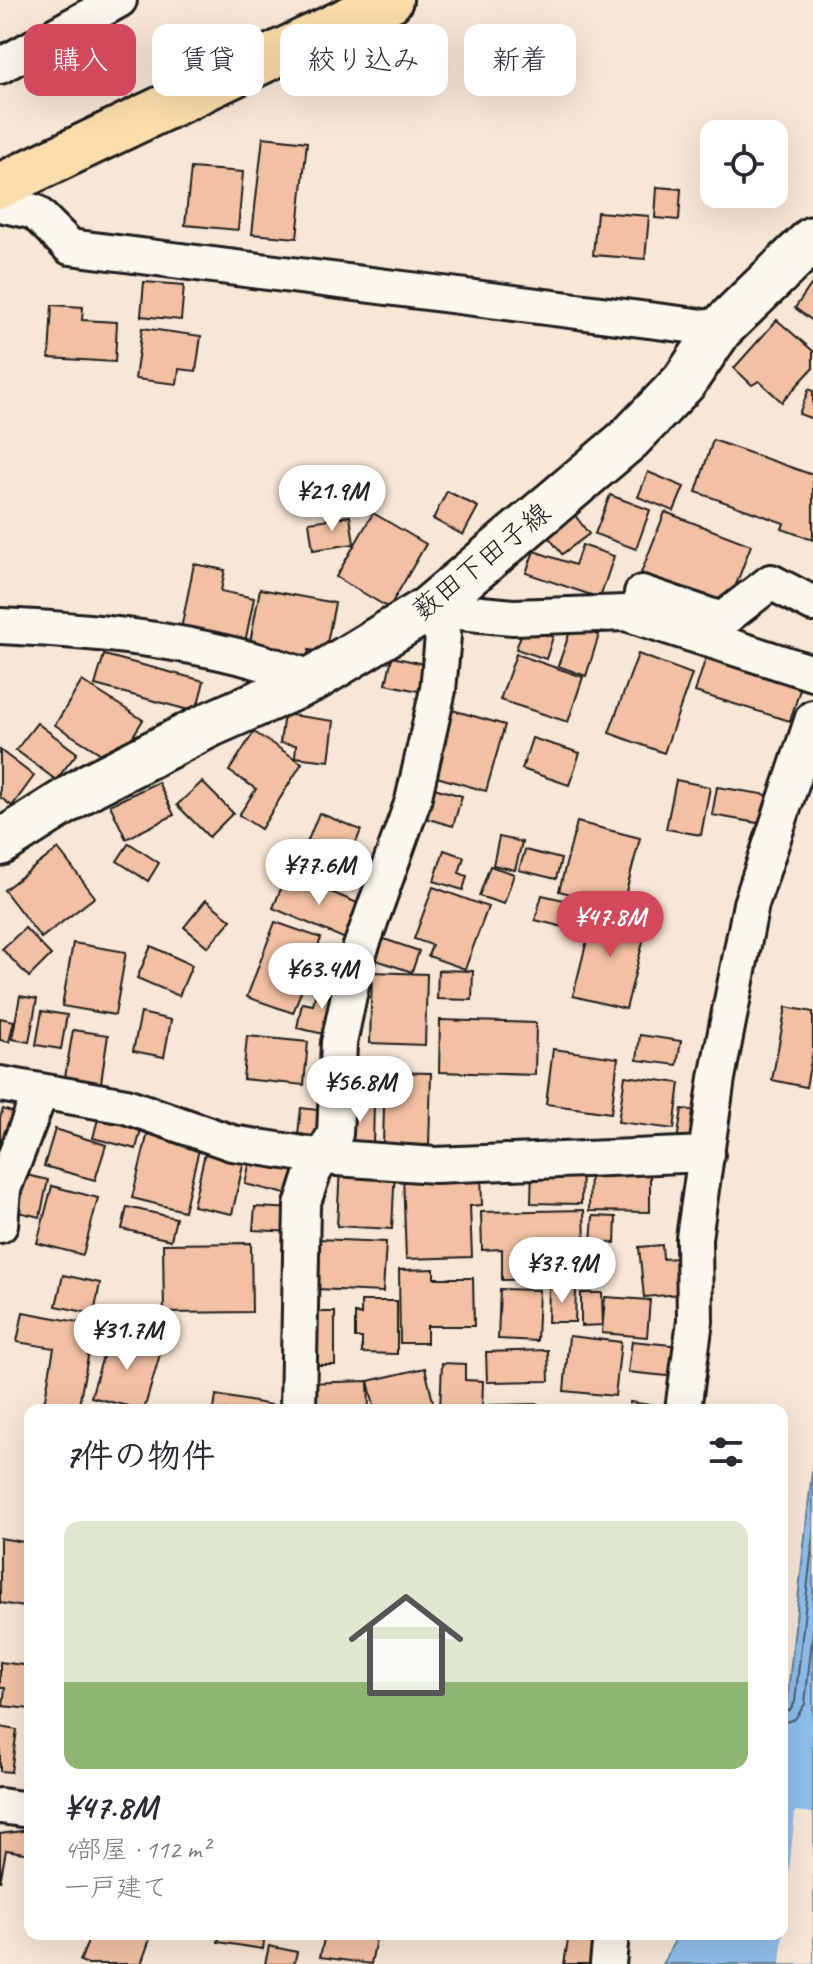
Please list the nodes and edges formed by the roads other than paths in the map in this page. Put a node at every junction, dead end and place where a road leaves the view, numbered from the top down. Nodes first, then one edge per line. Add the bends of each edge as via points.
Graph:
1 (119, 0) edge
2 (390, 0) edge
3 (0, 66) edge
4 (0, 186) edge
5 (0, 204) edge
6 (813, 239) edge
7 (720, 329) junction
8 (642, 593) dead end
9 (813, 604) edge
10 (428, 609) junction
11 (0, 626) edge
12 (813, 673) edge
13 (313, 679) junction
14 (813, 718) edge
15 (0, 843) edge
16 (0, 1084) edge
17 (40, 1093) junction
18 (707, 1154) junction
19 (323, 1157) junction
20 (0, 1225) edge
21 (298, 1404) edge
22 (684, 1404) edge
23 (0, 1806) edge
24 (24, 1809) edge
25 (610, 1940) edge
26 (608, 1964) edge

1 - 3 street
2 - 4 highway
5 - 7 street via 35,212 70,247
6 - 7 main road, 薮田下田子線
7 - 10 main road, 薮田下田子線 via 684,382 629,439
8 - 9 street via 722,620 771,582
10 - 12 street via 513,617 626,613
10 - 13 main road, 薮田下田子線
10 - 19 street via 443,636 438,690 413,801 356,961 339,1043 335,1134
11 - 13 street via 108,631 269,663
13 - 15 main road, 薮田下田子線 via 91,785
14 - 18 street via 751,904
16 - 17 street
17 - 19 street via 126,1106 232,1143
17 - 20 street via 3,1189
18 - 19 street via 435,1165
18 - 22 street via 694,1238 695,1321
19 - 21 street via 302,1205
23 - 24 street
25 - 26 street

